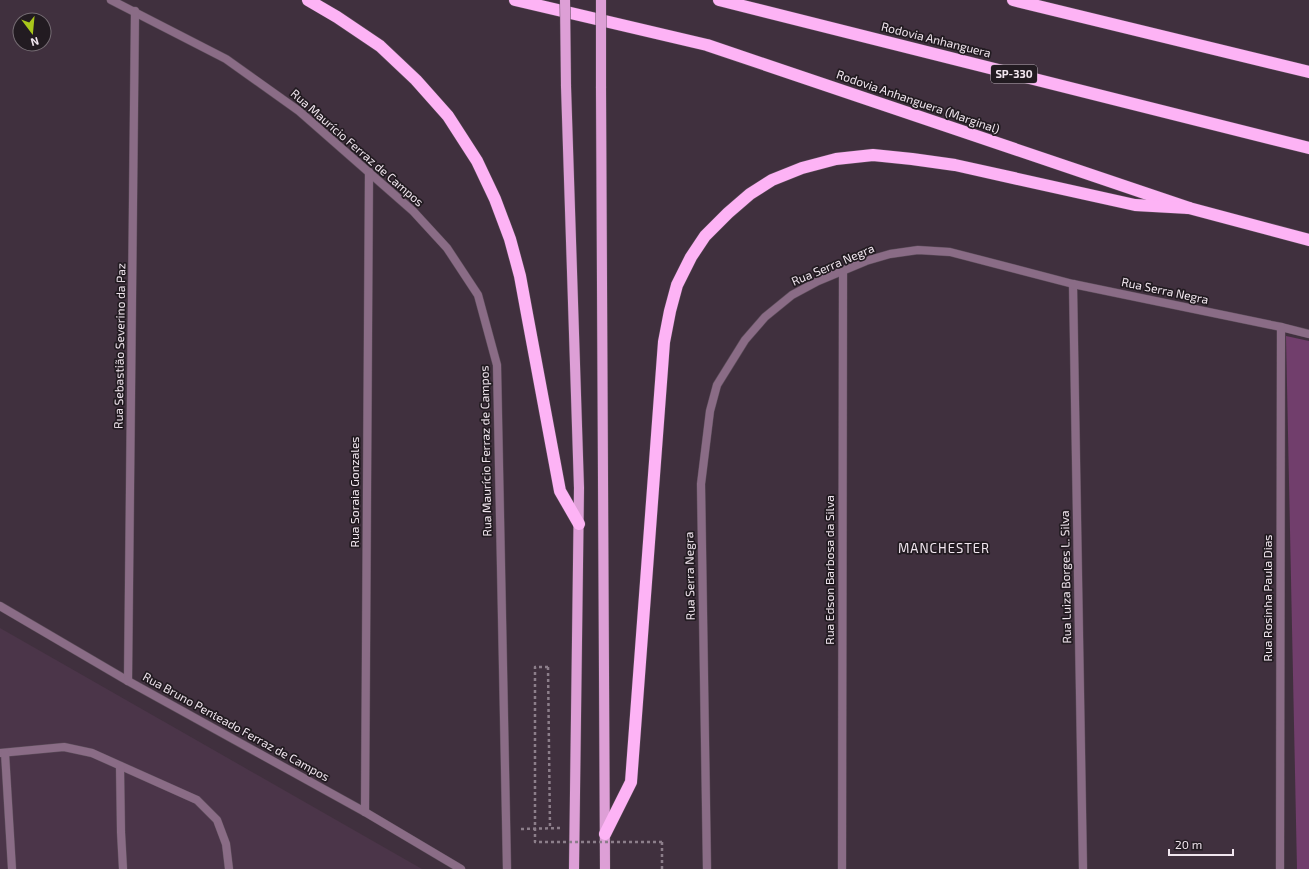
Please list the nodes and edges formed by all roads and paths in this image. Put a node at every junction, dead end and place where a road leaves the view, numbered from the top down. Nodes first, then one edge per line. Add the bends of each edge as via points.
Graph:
1 (112, 0) edge
2 (308, 0) edge
3 (515, 0) edge
4 (565, 0) edge
5 (601, 0) edge
6 (719, 0) edge
7 (1013, 0) edge
8 (135, 11) junction
9 (1309, 72) edge
10 (1309, 148) edge
11 (370, 172) junction
12 (1189, 208) junction
13 (1309, 240) edge
14 (843, 271) junction
15 (1073, 284) junction
16 (1281, 327) junction
17 (1309, 334) edge
18 (579, 524) junction
19 (0, 606) edge
20 (128, 680) junction
21 (2, 753) edge
22 (120, 766) junction
23 (365, 812) junction
24 (550, 828) junction
25 (575, 828) junction
26 (506, 830) junction
27 (605, 834) junction
28 (12, 869) edge
29 (123, 869) edge
30 (228, 869) edge
31 (461, 869) edge
32 (506, 869) edge
33 (574, 869) edge
34 (605, 869) edge
35 (662, 869) edge
36 (707, 869) edge
37 (842, 869) edge
38 (1083, 869) edge
39 (1280, 869) edge

1 - 8 street, Rua Maurício Ferraz de Campos
2 - 18 highway via 380,46 416,80 448,116 477,161 496,199 510,239 520,276 560,491
3 - 12 highway, Rodovia Anhanguera (Marginal) via 707,45
4 - 18 main road, bridge
5 - 27 main road, bridge
6 - 10 highway, Rodovia Anhanguera / SP-330
7 - 9 highway
8 - 11 street, Rua Maurício Ferraz de Campos via 226,59 299,111
8 - 20 street, Rua Sebastião Severino da Paz
11 - 23 street, Rua Soraia Gonzales
11 - 26 street, Rua Maurício Ferraz de Campos via 413,211 447,248 478,295 497,364
12 - 13 highway, Rodovia Anhanguera (Marginal)
12 - 27 highway via 1135,205 955,165 873,155 836,159 802,168 772,180 750,194 705,236 677,285 664,342 631,782
14 - 15 street, Rua Serra Negra via 890,254 918,250 950,252
14 - 36 street, Rua Serra Negra via 792,295 764,317 745,340 717,385 710,411 701,484
14 - 37 street, Rua Edson Barbosa da Silva
15 - 16 street, Rua Serra Negra
15 - 38 street, Rua Luiza Borges L. Silva
16 - 17 street, Rua Serra Negra
16 - 39 street, Rua Rosinha Paula Dias
18 - 25 main road
19 - 20 street, Rua Bruno Penteado Ferraz de Campos
20 - 23 street, Rua Bruno Penteado Ferraz de Campos
21 - 22 street via 64,748 92,753
21 - 28 street
22 - 29 street
22 - 30 street via 197,800 217,820 226,844
23 - 31 street, Rua Bruno Penteado Ferraz de Campos
24 - 25 path
24 - 26 path
24 - 35 path, bridge via 548,667 535,667 534,842 662,842
25 - 33 main road
26 - 32 street, Rua Maurício Ferraz de Campos
27 - 34 main road

